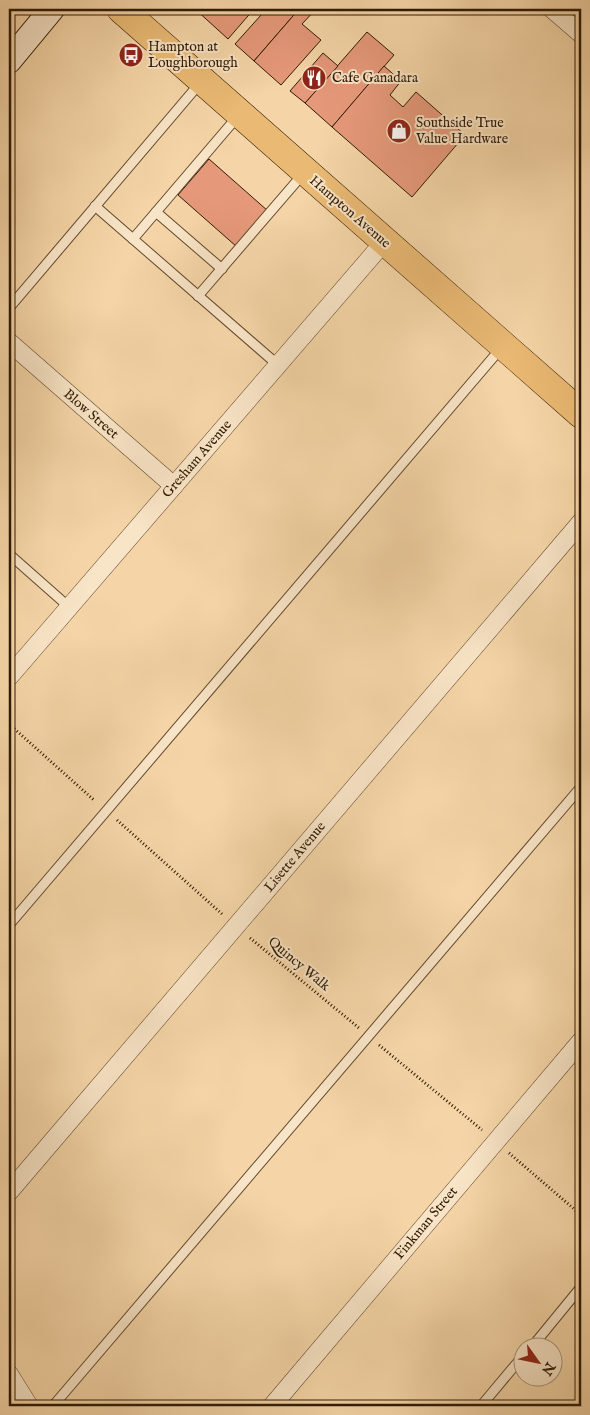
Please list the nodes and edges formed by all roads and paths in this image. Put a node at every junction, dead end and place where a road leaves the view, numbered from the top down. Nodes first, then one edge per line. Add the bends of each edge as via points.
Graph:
1 (52, 9) edge
2 (121, 9) edge
3 (552, 9) edge
4 (581, 34) edge
5 (9, 61) edge
6 (202, 80) junction
7 (240, 114) junction
8 (304, 172) junction
9 (95, 206) junction
10 (156, 212) junction
11 (133, 240) junction
12 (384, 242) junction
13 (222, 268) junction
14 (198, 296) junction
15 (9, 308) edge
16 (9, 342) edge
17 (503, 346) junction
18 (278, 365) junction
19 (581, 414) edge
20 (174, 486) junction
21 (581, 522) edge
22 (9, 554) edge
23 (69, 607) junction
24 (9, 676) edge
25 (9, 724) edge
26 (581, 787) edge
27 (106, 811) junction
28 (9, 924) edge
29 (236, 926) junction
30 (369, 1036) junction
31 (581, 1041) edge
32 (496, 1142) junction
33 (9, 1192) edge
34 (581, 1215) edge
35 (581, 1287) edge
36 (539, 1338) edge
37 (512, 1369) edge
38 (9, 1374) edge
39 (29, 1406) edge
40 (53, 1406) edge
41 (272, 1406) edge
42 (481, 1406) edge

1 - 5 main road
2 - 6 main road, Hampton Avenue
3 - 4 street
6 - 7 main road, Hampton Avenue
6 - 9 lane
7 - 8 main road, Hampton Avenue
7 - 10 lane
8 - 12 main road, Hampton Avenue
8 - 13 lane
9 - 11 lane
9 - 15 lane
10 - 11 lane
10 - 13 lane
11 - 14 lane
12 - 17 main road, Hampton Avenue
12 - 18 street, Gresham Avenue
13 - 14 lane
14 - 18 lane
16 - 20 street, Blow Street
17 - 19 main road, Hampton Avenue
17 - 27 lane
18 - 20 street, Gresham Avenue
20 - 23 street, Gresham Avenue
21 - 29 street, Lisette Avenue
22 - 23 lane
23 - 24 street, Gresham Avenue
25 - 27 path, Quincy Walk
26 - 30 lane
27 - 28 lane
27 - 29 path, Quincy Walk
29 - 30 path, Quincy Walk
29 - 33 street, Lisette Avenue
30 - 32 path, Quincy Walk
30 - 40 lane
31 - 32 street, Finkman Street
32 - 34 path, Quincy Walk
32 - 41 street, Finkman Street
35 - 36 lane
37 - 42 lane
38 - 39 street

